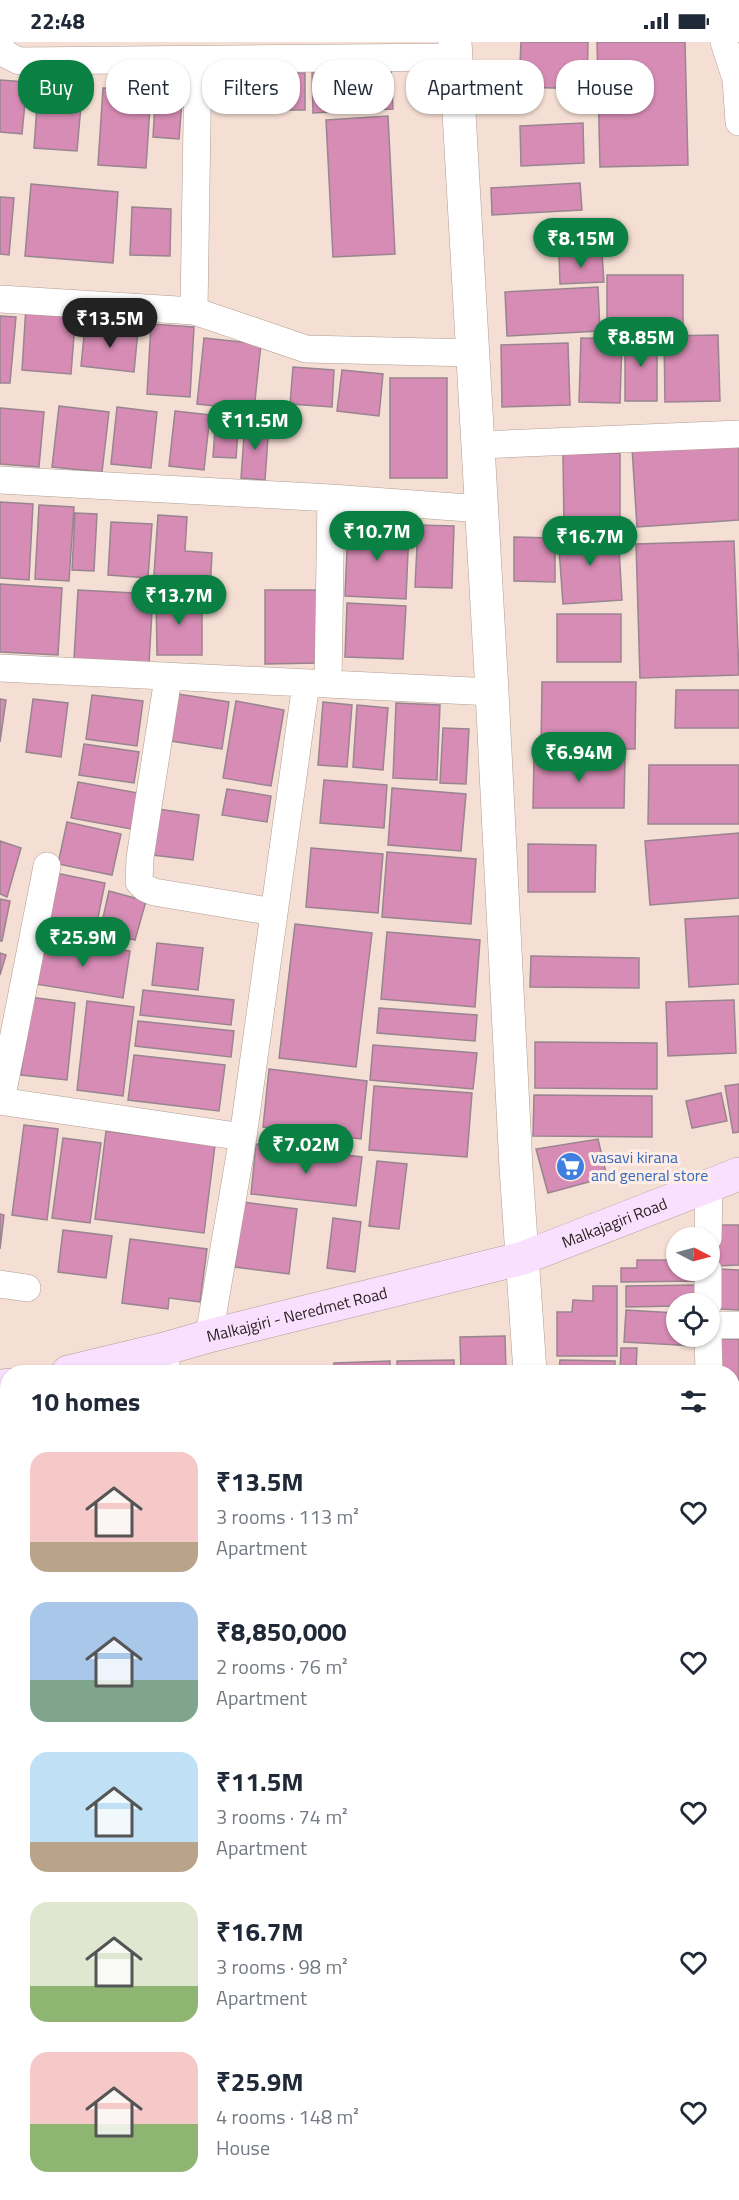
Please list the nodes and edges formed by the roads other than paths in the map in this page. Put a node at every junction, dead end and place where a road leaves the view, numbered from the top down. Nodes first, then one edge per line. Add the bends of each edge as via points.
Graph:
1 (0, 48) edge
2 (455, 49) edge
3 (198, 60) junction
4 (733, 62) edge
5 (739, 122) edge
6 (0, 298) edge
7 (194, 311) junction
8 (473, 353) junction
9 (739, 434) edge
10 (478, 445) junction
11 (0, 480) edge
12 (331, 498) junction
13 (482, 509) junction
14 (0, 668) edge
15 (168, 678) junction
16 (317, 683) junction
17 (492, 692) junction
18 (47, 866) dead end
19 (274, 912) junction
20 (1, 1101) edge
21 (243, 1137) junction
22 (739, 1174) edge
23 (709, 1187) junction
24 (708, 1227) edge
25 (523, 1258) junction
26 (0, 1284) edge
27 (27, 1288) dead end
28 (720, 1325) edge
29 (739, 1325) edge
30 (208, 1335) junction
31 (709, 1347) edge
32 (165, 1361) edge
33 (130, 1365) edge
34 (530, 1365) edge
35 (710, 1365) edge

1 - 3 street via 19,61
2 - 3 street
2 - 8 street
3 - 7 street
4 - 5 street
6 - 7 street
7 - 8 street via 306,349
8 - 10 street
9 - 10 street
10 - 13 street
11 - 12 street
12 - 13 street
12 - 16 street
13 - 17 street
14 - 15 street
15 - 16 street
15 - 19 street via 139,882 154,892
16 - 17 street
16 - 19 street
17 - 25 street
18 - 20 street
19 - 21 street
20 - 21 street
21 - 30 street
22 - 23 main road, Malkajagiri Road
23 - 24 street
23 - 25 main road, Malkajagiri Road
25 - 30 main road, Malkajgiri - Neredmet Road
25 - 34 street
26 - 27 street
28 - 29 street
30 - 32 main road, Malkajgiri - Neredmet Road
31 - 35 street
32 - 33 main road, Malkajgiri - Neredmet Road

